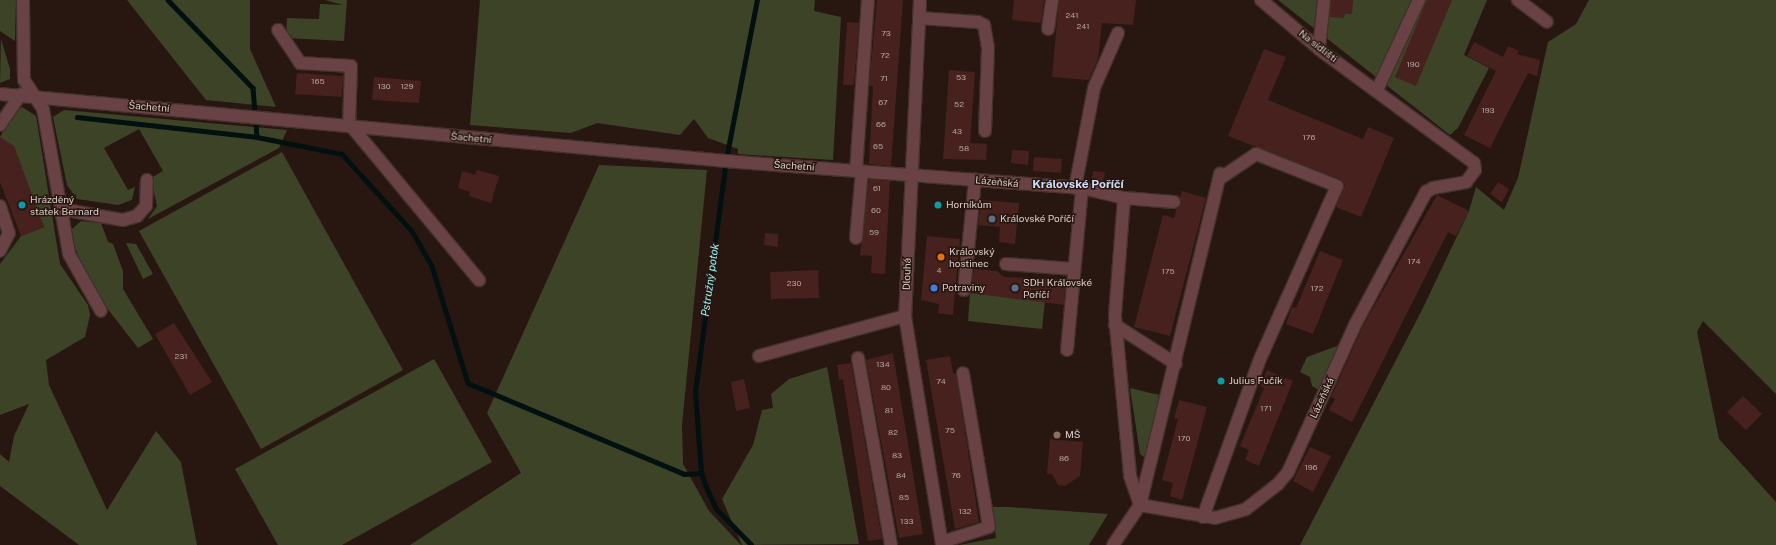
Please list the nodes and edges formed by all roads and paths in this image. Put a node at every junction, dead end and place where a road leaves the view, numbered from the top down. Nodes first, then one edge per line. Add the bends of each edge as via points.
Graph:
1 (23, 0) edge
2 (868, 0) edge
3 (920, 0) edge
4 (1052, 0) edge
5 (1261, 0) edge
6 (1324, 0) edge
7 (1419, 0) edge
8 (1518, 0) edge
9 (919, 18) junction
10 (1546, 22) dead end
11 (1048, 29) dead end
12 (278, 30) dead end
13 (1118, 33) dead end
14 (1319, 48) junction
15 (1377, 90) junction
16 (0, 94) edge
17 (21, 94) junction
18 (34, 96) junction
19 (0, 125) edge
20 (350, 126) junction
21 (985, 131) dead end
22 (1474, 163) joint
23 (859, 171) junction
24 (909, 174) junction
25 (146, 180) dead end
26 (975, 180) junction
27 (1079, 188) junction
28 (1124, 198) junction
29 (1174, 202) dead end
30 (0, 206) edge
31 (61, 209) junction
32 (856, 238) dead end
33 (0, 251) edge
34 (1006, 264) dead end
35 (1074, 269) junction
36 (479, 280) dead end
37 (964, 290) dead end
38 (101, 310) dead end
39 (905, 316) junction
40 (1115, 325) junction
41 (1067, 350) dead end
42 (759, 356) dead end
43 (858, 358) dead end
44 (1176, 364) junction
45 (963, 373) dead end
46 (1140, 505) junction
47 (1203, 517) junction
48 (942, 544) edge
49 (891, 545) edge
50 (1113, 545) edge

1 - 18 street via 24,80
2 - 23 street
3 - 9 street, Dlouhá
4 - 11 street
5 - 14 street, Na sídlišti
6 - 14 street
7 - 15 street
8 - 10 street
9 - 21 street via 978,22 984,25 988,48
9 - 24 street, Dlouhá
12 - 20 street via 300,63 351,66
13 - 27 street via 1094,88
14 - 15 street, Na sídlišti
15 - 22 street, Na sídlišti
16 - 17 street, Šachetní
17 - 18 street, Šachetní
17 - 19 street
18 - 20 street, Šachetní
18 - 31 street via 43,109
20 - 23 street, Šachetní via 708,160
20 - 36 street
22 - 47 street, Lázeňská via 1475,170 1466,182 1432,188 1426,192 1356,323 1288,472 1264,499 1246,509
23 - 24 street, Šachetní
23 - 32 street
24 - 26 street, Lázeňská
24 - 39 street, Dlouhá
25 - 31 street via 146,206 137,216 123,220
26 - 27 street, Lázeňská
26 - 37 street
27 - 28 street, Lázeňská
27 - 35 street
28 - 29 street, Lázeňská
28 - 40 street
30 - 33 street via 9,233
31 - 38 street via 69,254
34 - 35 street
35 - 41 street
39 - 42 street
39 - 48 street, Dlouhá
40 - 44 street
40 - 46 street via 1130,476
43 - 49 street
44 - 46 street
44 - 47 street via 1219,177 1256,154 1337,186 1260,359
45 - 48 street via 989,527
46 - 47 street, Lázeňská
46 - 50 street

